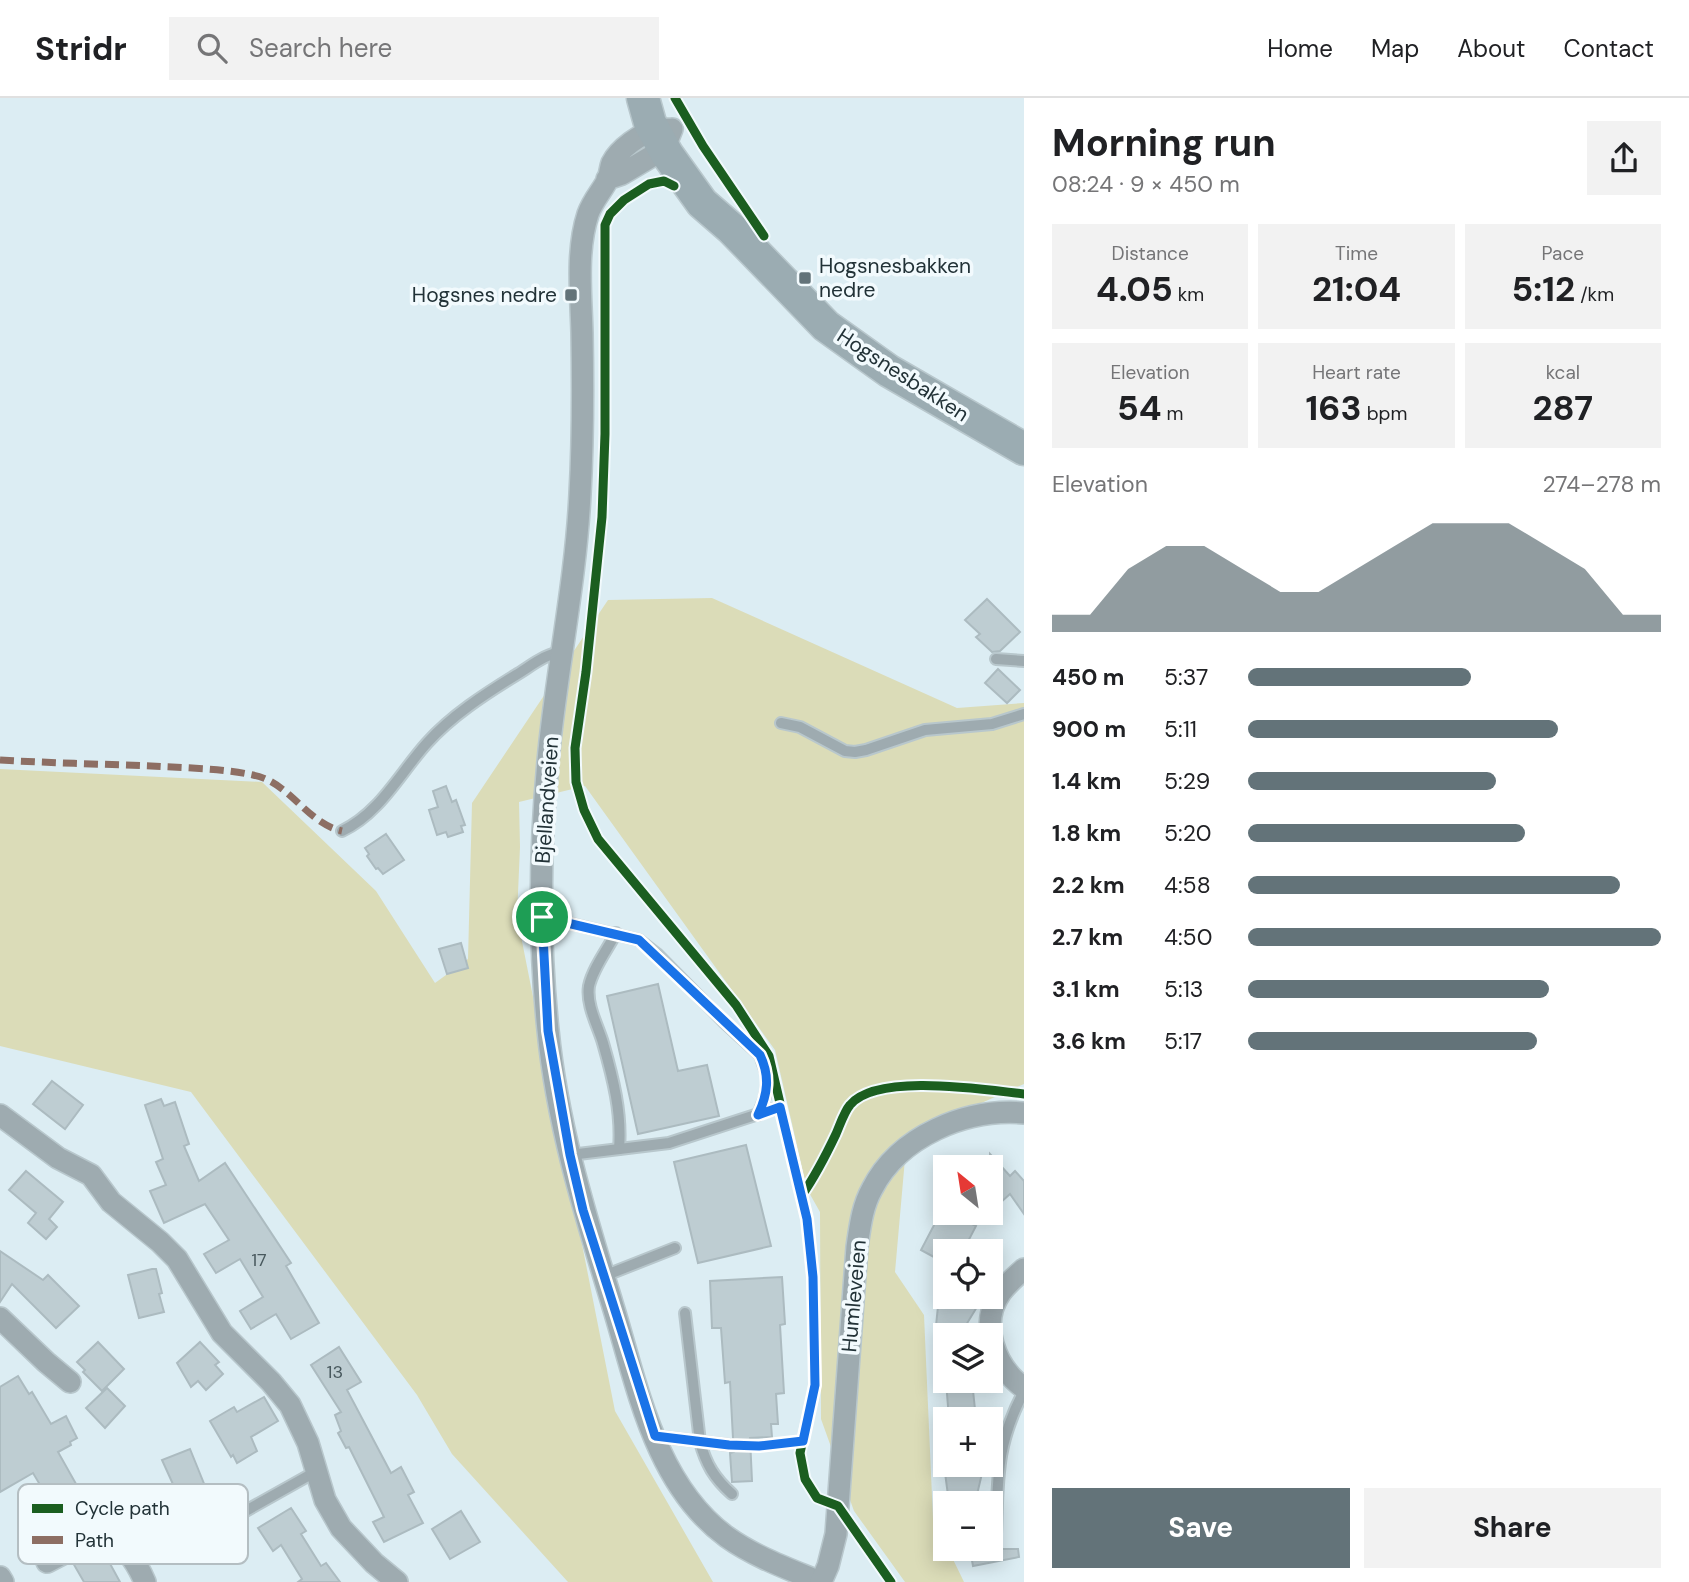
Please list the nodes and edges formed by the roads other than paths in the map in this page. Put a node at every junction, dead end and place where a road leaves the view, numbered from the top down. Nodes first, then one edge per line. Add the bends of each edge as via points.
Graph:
1 (643, 98) edge
2 (649, 98) edge
3 (663, 136) junction
4 (1024, 449) edge
5 (563, 652) junction
6 (996, 659) dead end
7 (1024, 661) edge
8 (1024, 714) edge
9 (781, 723) dead end
10 (342, 831) dead end
11 (542, 917) junction
12 (616, 933) junction
13 (780, 1107) dead end
14 (1024, 1113) edge
15 (0, 1115) edge
16 (758, 1115) junction
17 (619, 1149) junction
18 (570, 1155) junction
19 (675, 1248) dead end
20 (1024, 1269) edge
21 (604, 1276) junction
22 (685, 1313) dead end
23 (0, 1318) edge
24 (70, 1382) dead end
25 (1024, 1390) edge
26 (655, 1436) junction
27 (700, 1442) junction
28 (729, 1445) road end
29 (315, 1472) junction
30 (997, 1491) edge
31 (732, 1494) dead end
32 (248, 1510) edge
33 (135, 1564) edge
34 (0, 1577) edge
35 (3, 1582) edge
36 (145, 1582) edge
37 (397, 1582) edge
38 (821, 1582) edge

1 - 3 main road, Hogsnesbakken
2 - 3 main road, Hogsnesbakken
3 - 4 main road, Hogsnesbakken via 702,203 826,326 889,371
3 - 5 street, Bjellandveien via 627,146 613,160 583,233 580,495
5 - 10 lane via 552,653 504,682 451,720 359,823
5 - 11 street, Bjellandveien via 550,741
6 - 7 lane
8 - 9 lane via 992,724 925,730 855,752
11 - 12 lane
11 - 18 street, Bjellandveien via 548,1031
12 - 16 lane via 639,940 657,954 760,1055 768,1078
12 - 17 lane via 593,975 589,995 618,1106
13 - 16 lane
14 - 38 street, Humleveien via 950,1123 921,1136 892,1160 871,1190 857,1247 836,1534
15 - 29 street via 58,1158 91,1175 111,1202 177,1259 222,1334 290,1405 308,1443
16 - 17 lane via 669,1143
17 - 18 lane
18 - 21 street, Bjellandveien
19 - 21 lane
20 - 25 street via 994,1305 990,1332 999,1360
21 - 26 street, Bjellandveien
22 - 27 lane
23 - 24 street
25 - 30 lane via 1000,1450
26 - 27 lane
26 - 38 street, Bjellandveien via 681,1489 707,1520 766,1559
27 - 28 lane
27 - 31 lane via 705,1462
29 - 32 lane
29 - 37 street via 341,1528
33 - 36 street
34 - 35 street

